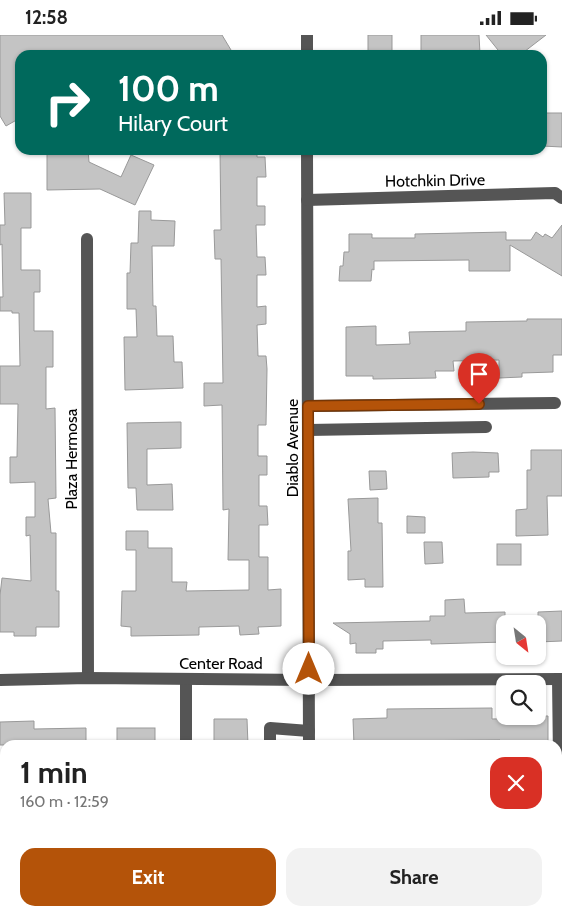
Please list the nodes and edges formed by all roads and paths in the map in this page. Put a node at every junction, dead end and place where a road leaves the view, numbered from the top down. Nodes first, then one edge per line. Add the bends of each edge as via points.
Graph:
1 (307, 35) edge
2 (307, 50) edge
3 (307, 155) edge
4 (562, 198) edge
5 (307, 200) junction
6 (86, 239) dead end
7 (555, 403) dead end
8 (308, 406) junction
9 (486, 427) dead end
10 (308, 430) junction
11 (88, 678) junction
12 (186, 679) junction
13 (560, 679) edge
14 (0, 680) edge
15 (309, 680) junction
16 (309, 731) junction
17 (186, 740) edge
18 (270, 740) edge
19 (309, 740) edge
20 (560, 740) edge

1 - 2 street
3 - 5 street, Diablo Avenue
4 - 5 street, Hotchkin Drive via 556,193
5 - 8 street, Diablo Avenue
6 - 11 street, Plaza Hermosa
7 - 8 street
8 - 10 street, Diablo Avenue
9 - 10 street
10 - 15 street, Diablo Avenue
11 - 12 street, Center Road
11 - 14 street, Center Road
12 - 15 street, Center Road
12 - 17 street
13 - 15 street, Center Road
13 - 20 street
15 - 16 street, Diablo Avenue
16 - 18 street via 270,728
16 - 19 street, Diablo Avenue

